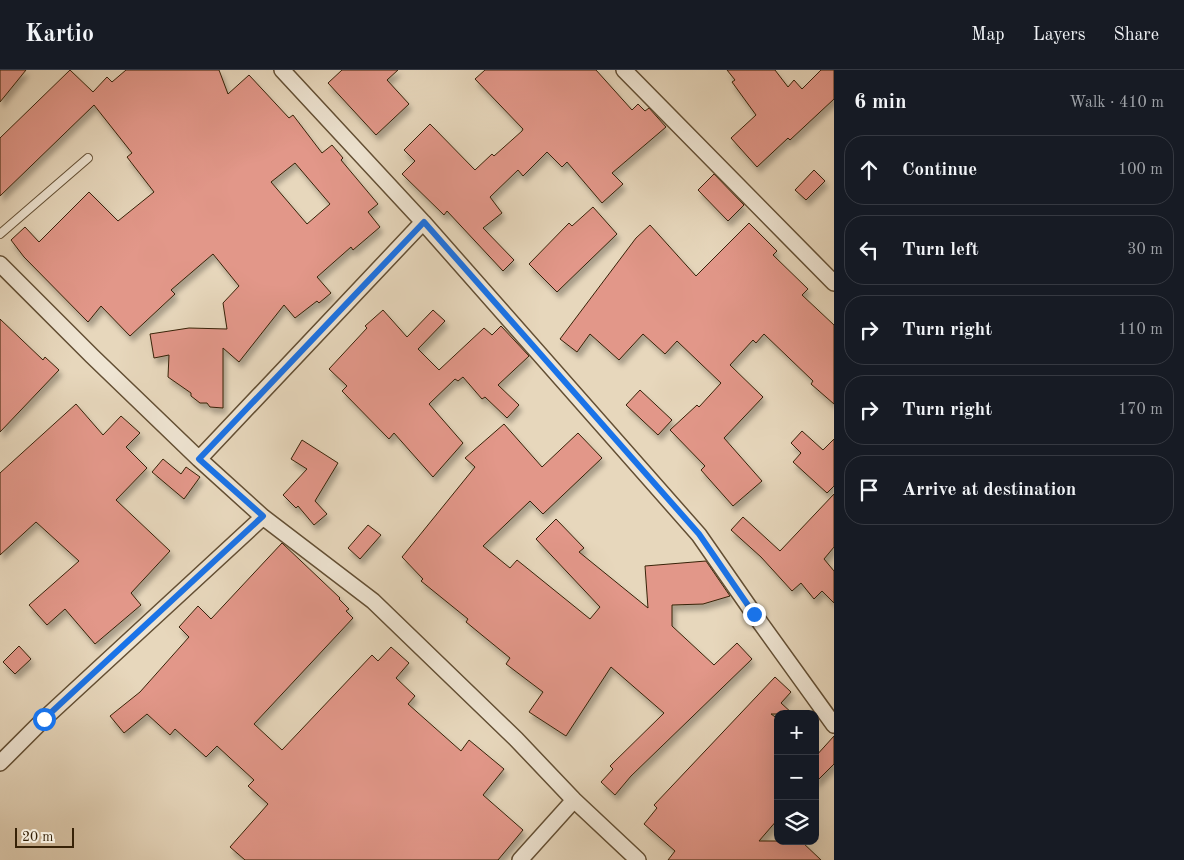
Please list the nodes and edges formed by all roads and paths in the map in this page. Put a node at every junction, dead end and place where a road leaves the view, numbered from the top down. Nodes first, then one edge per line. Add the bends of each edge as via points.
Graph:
1 (282, 70) edge
2 (624, 70) edge
3 (88, 158) dead end
4 (424, 222) junction
5 (0, 234) edge
6 (0, 264) edge
7 (834, 283) edge
8 (199, 459) junction
9 (263, 516) junction
10 (834, 725) edge
11 (0, 763) edge
12 (574, 800) junction
13 (520, 860) edge
14 (638, 860) edge

1 - 4 street
2 - 7 street
3 - 5 lane
4 - 8 street
4 - 10 street via 699,534
6 - 8 street
8 - 9 street
9 - 11 street
9 - 12 street via 373,601 516,739
12 - 13 street
12 - 14 street

